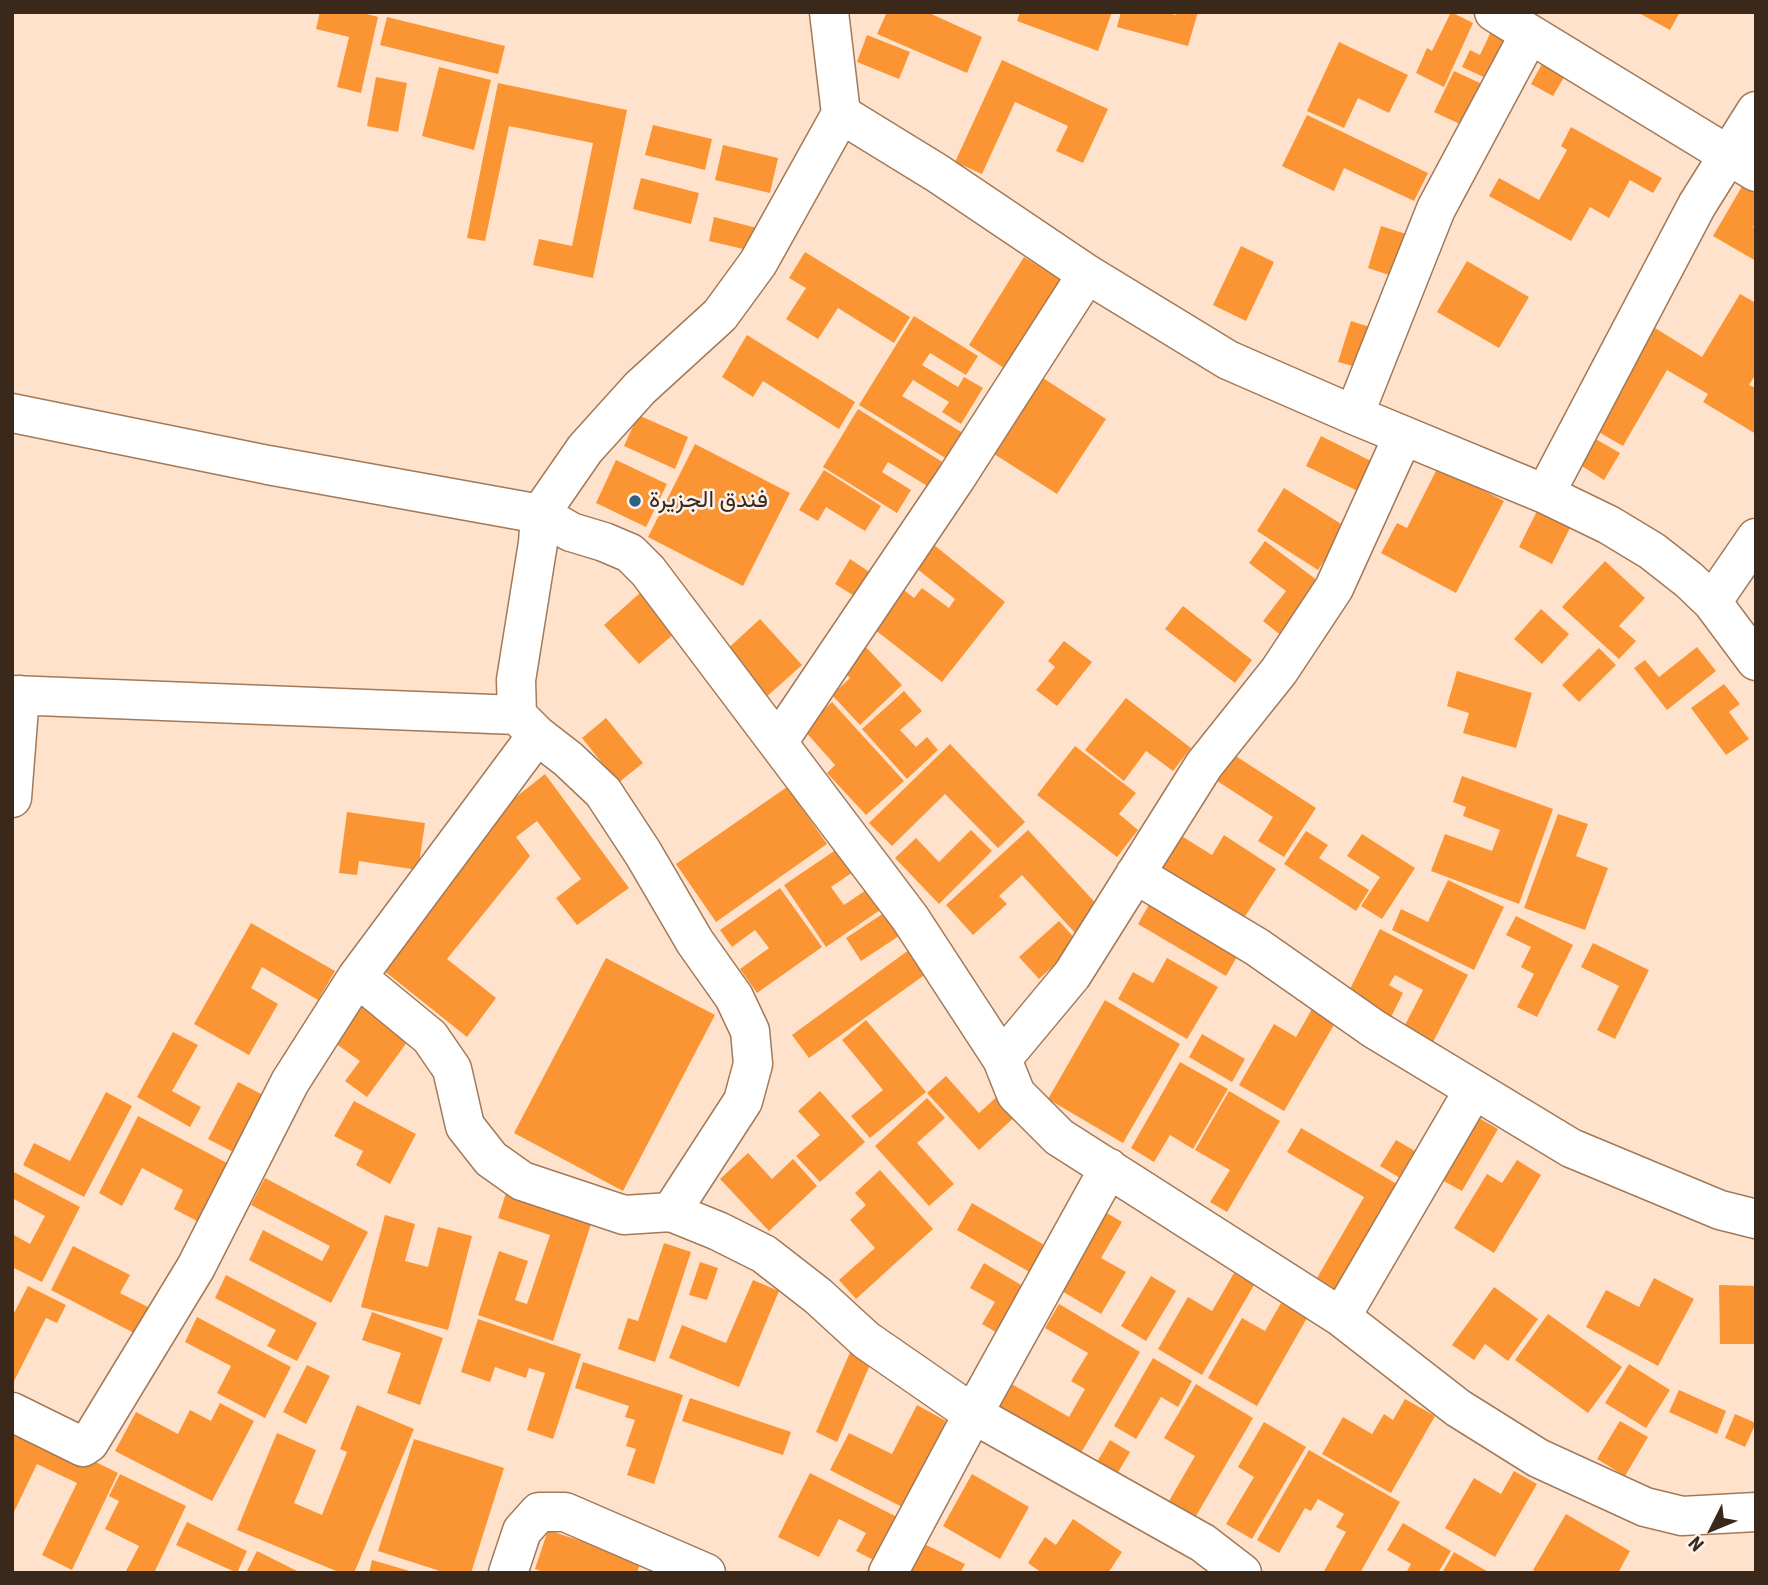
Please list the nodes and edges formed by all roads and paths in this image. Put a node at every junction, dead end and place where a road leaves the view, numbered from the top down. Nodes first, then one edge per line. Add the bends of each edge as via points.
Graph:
1 (829, 12) edge
2 (1494, 12) edge
3 (1529, 35) junction
4 (1756, 111) edge
5 (841, 114) junction
6 (1742, 163) edge
7 (1087, 274) junction
8 (12, 413) edge
9 (1354, 415) junction
10 (1403, 436) junction
11 (1545, 494) junction
12 (540, 514) junction
13 (1756, 538) edge
14 (1712, 602) junction
15 (1756, 661) edge
16 (16, 695) edge
17 (527, 725) junction
18 (778, 742) junction
19 (12, 798) edge
20 (1135, 874) junction
21 (357, 977) junction
22 (1002, 1059) junction
23 (1473, 1091) junction
24 (1109, 1168) junction
25 (671, 1212) junction
26 (1756, 1219) edge
27 (1341, 1317) junction
28 (12, 1412) edge
29 (973, 1414) junction
30 (1756, 1512) edge
31 (508, 1573) edge
32 (706, 1573) edge
33 (888, 1573) edge
34 (1242, 1573) edge

1 - 5 street
2 - 3 street
3 - 6 street
3 - 9 street via 1436,209
4 - 6 street
5 - 7 street
5 - 12 street via 758,263 720,315 640,388 585,449
6 - 11 street via 1697,205
7 - 9 street via 1228,360
7 - 18 street
8 - 12 street
9 - 10 street
10 - 11 street
10 - 20 street via 1334,588 1279,671 1204,765
11 - 14 street via 1652,551
12 - 17 street via 516,680
12 - 18 street via 571,533 630,553
13 - 14 street
14 - 15 street
16 - 17 street
16 - 19 street
17 - 21 street
17 - 25 street via 603,792 734,997 750,1031 753,1064 743,1101
18 - 22 street via 910,918
20 - 22 street via 1072,975
20 - 23 street via 1257,947
21 - 25 street via 430,1037 452,1069 465,1126 491,1159 522,1181 624,1214
21 - 28 street via 290,1082 196,1267 89,1443 83,1447
22 - 24 street via 1016,1094 1038,1118
23 - 26 street via 1572,1148 1720,1210
23 - 27 street
24 - 27 street
24 - 29 street
25 - 29 street via 764,1254 866,1340
27 - 30 street via 1458,1408 1538,1458 1645,1507 1682,1516
29 - 33 street
29 - 34 street via 1203,1543
31 - 32 street via 522,1531 539,1512 565,1512

